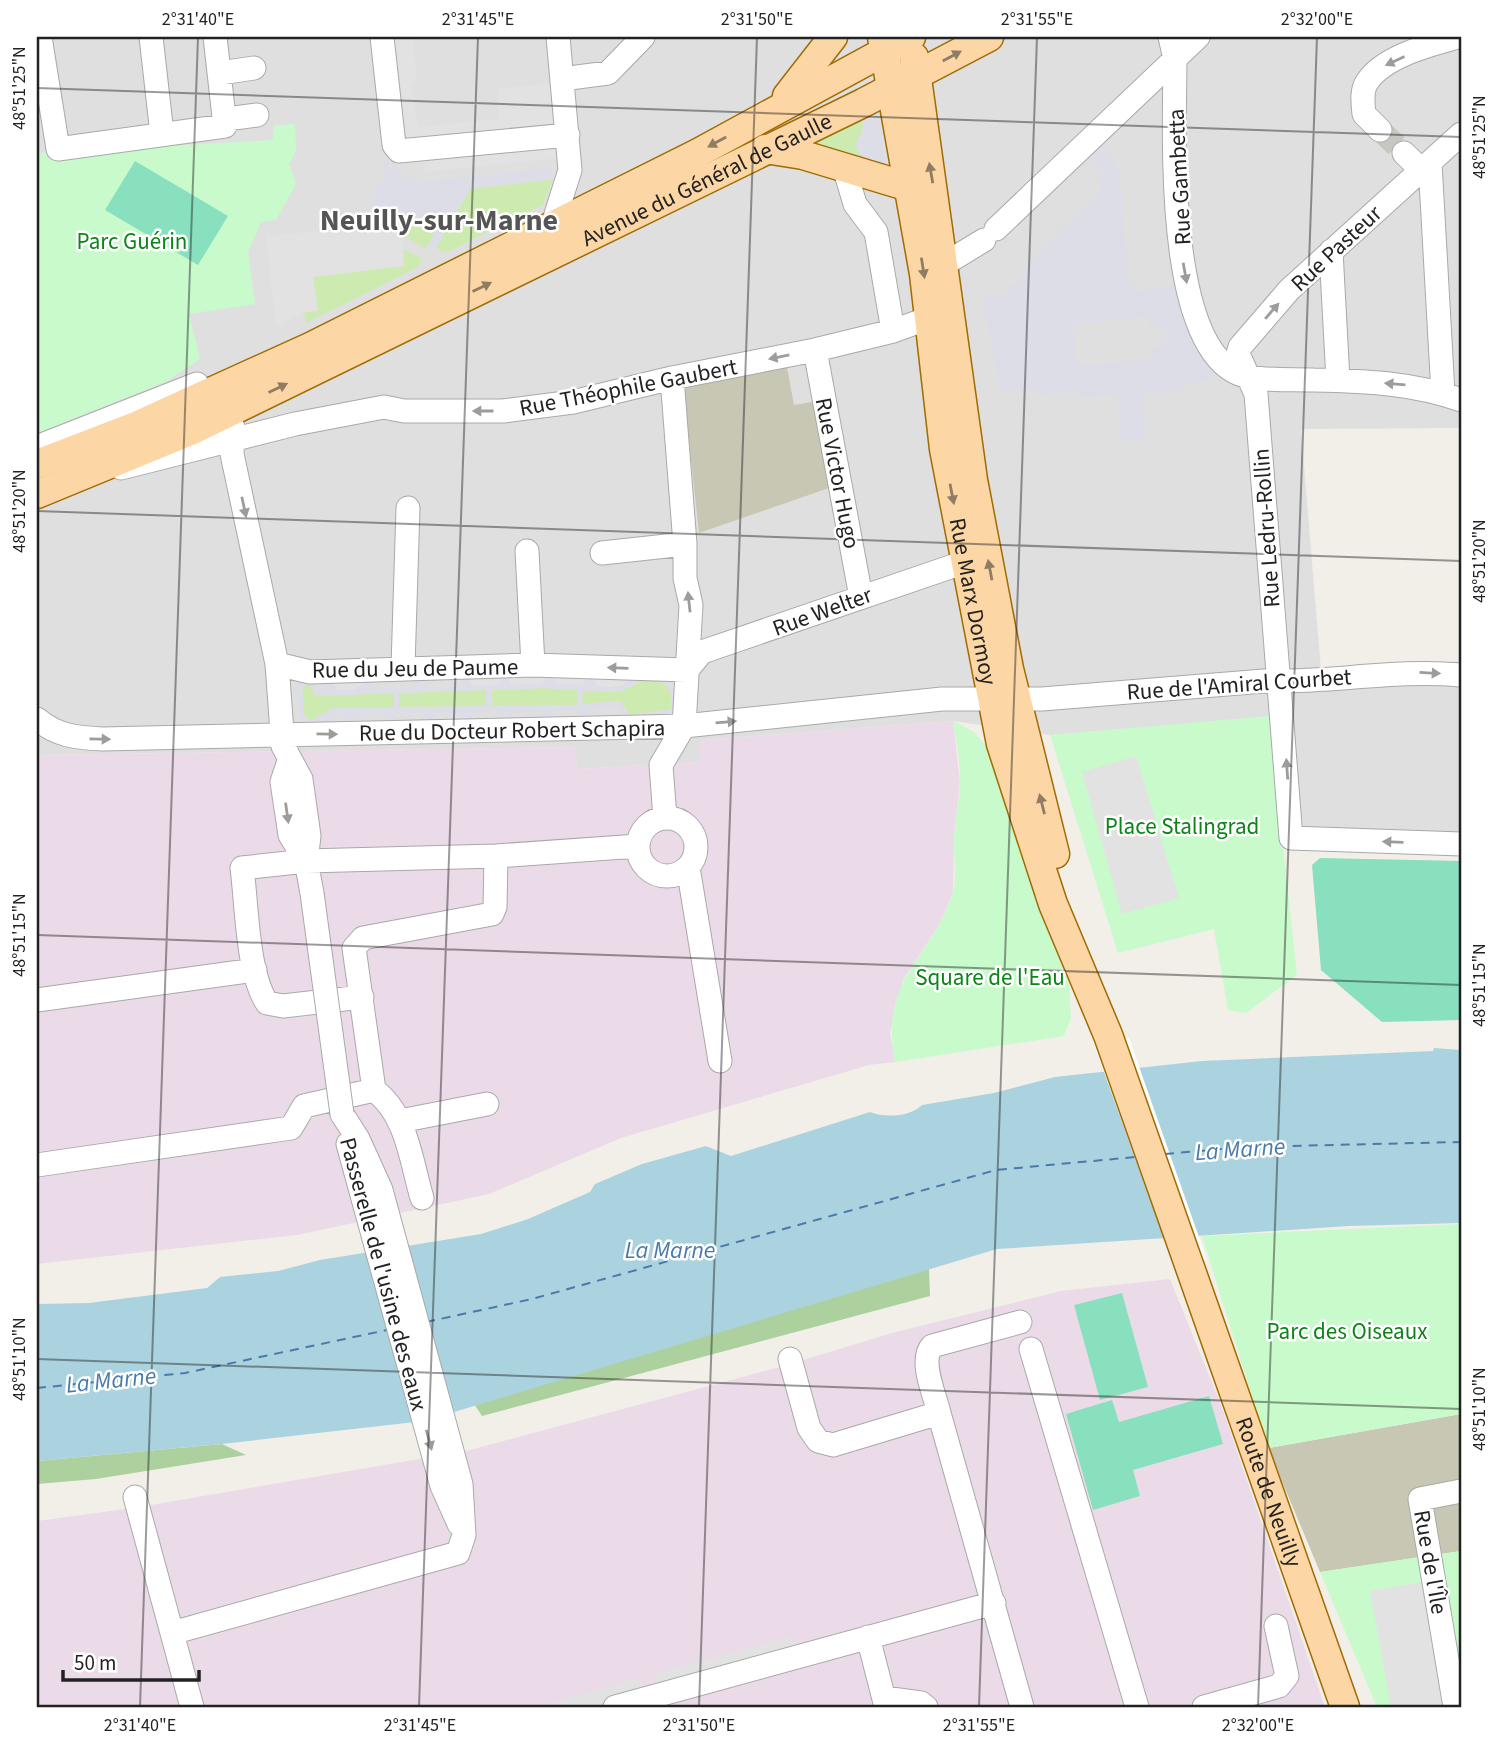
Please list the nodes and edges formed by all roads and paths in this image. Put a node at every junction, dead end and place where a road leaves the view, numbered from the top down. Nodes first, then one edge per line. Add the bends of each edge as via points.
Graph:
1 (40, 37) edge
2 (151, 37) edge
3 (215, 37) edge
4 (382, 37) edge
5 (558, 37) edge
6 (643, 37) edge
7 (833, 37) edge
8 (911, 37) edge
9 (989, 37) edge
10 (1199, 37) edge
11 (1458, 37) edge
12 (883, 44) edge
13 (1173, 48) edge
14 (254, 68) dead end
15 (220, 73) junction
16 (916, 75) junction
17 (562, 79) junction
18 (890, 89) junction
19 (776, 108) junction
20 (257, 115) dead end
21 (227, 119) junction
22 (1380, 130) tunnel mouth
23 (162, 134) junction
24 (1461, 134) edge
25 (568, 135) junction
26 (765, 149) junction
27 (1404, 153) tunnel mouth
28 (844, 167) junction
29 (1426, 167) junction
30 (570, 170) junction
31 (910, 194) junction
32 (603, 202) junction
33 (552, 227) junction
34 (1331, 251) junction
35 (943, 265) junction
36 (940, 317) junction
37 (893, 331) junction
38 (307, 341) junction
39 (815, 350) junction
40 (1248, 377) junction
41 (672, 378) junction
42 (1338, 380) junction
43 (1452, 396) edge
44 (228, 399) junction
45 (233, 440) junction
46 (37, 447) edge
47 (37, 464) edge
48 (97, 470) junction
49 (37, 494) edge
50 (408, 508) dead end
51 (685, 544) junction
52 (527, 551) dead end
53 (602, 553) dead end
54 (965, 562) junction
55 (861, 597) junction
56 (277, 664) junction
57 (533, 665) junction
58 (403, 667) junction
59 (687, 670) junction
60 (1461, 675) edge
61 (1279, 682) junction
62 (1003, 697) junction
63 (37, 719) edge
64 (684, 726) junction
65 (283, 736) junction
66 (665, 818) junction
67 (1461, 844) edge
68 (638, 846) junction
69 (496, 856) junction
70 (306, 861) junction
71 (688, 867) junction
72 (255, 970) junction
73 (362, 997) junction
74 (37, 1000) edge
75 (1108, 1035) joint
76 (720, 1061) dead end
77 (374, 1090) junction
78 (487, 1104) dead end
79 (400, 1121) junction
80 (37, 1165) edge
81 (422, 1198) dead end
82 (1020, 1322) dead end
83 (1031, 1349) dead end
84 (790, 1359) dead end
85 (939, 1413) junction
86 (1461, 1491) edge
87 (135, 1497) dead end
88 (994, 1603) junction
89 (1276, 1626) dead end
90 (172, 1633) junction
91 (868, 1637) junction
92 (885, 1702) edge
93 (192, 1707) edge
94 (615, 1707) edge
95 (926, 1707) edge
96 (1022, 1707) edge
97 (1137, 1707) edge
98 (1204, 1707) edge
99 (1345, 1707) edge
100 (1455, 1707) edge

1 - 23 street via 58,149
2 - 23 street
3 - 15 street
4 - 25 street via 394,145 399,151
5 - 17 street
6 - 17 street via 608,73
7 - 19 main road
8 - 12 main road, Avenue du Général de Gaulle
8 - 16 main road, Rue Marx Dormoy
16 -> 9 main road, Avenue du Général de Gaulle
10 - 13 street
11 -> 22 street via 1380,68 1365,84 1364,114
12 - 18 main road, Rue Marx Dormoy
12 - 19 main road, Avenue du Général de Gaulle
13 - 35 street via 1112,121 990,235
13 -> 40 street, Rue Gambetta via 1177,222 1186,282 1210,349 1230,369
14 - 15 street
15 - 21 street
16 - 18 main road, Avenue du Général de Gaulle
35 -> 16 main road, Rue Marx Dormoy
17 - 25 street
18 - 26 main road, Avenue du Général de Gaulle
18 - 31 main road, Rue Marx Dormoy
19 -> 32 main road, Avenue du Général de Gaulle
20 - 21 street
21 - 23 street via 225,126
24 - 29 street, Rue Pasteur
25 - 30 street
26 - 28 main road
44 -> 26 main road, Avenue du Général de Gaulle
27 - 29 street
28 - 31 main road
28 - 37 street via 855,204 876,232
29 - 34 street, Rue Pasteur
29 - 43 street
30 - 32 street via 582,188
30 - 33 street
31 -> 36 main road, Rue Marx Dormoy
32 - 33 main road, Avenue du Général de Gaulle
33 - 38 main road, Avenue du Général de Gaulle via 445,272
40 -> 34 street, Rue Pasteur via 1238,354 1240,347 1289,290
34 - 42 street
35 - 36 main road, Rue Marx Dormoy
36 - 37 street, Rue Théophile Gaubert
36 -> 54 main road, Rue Marx Dormoy via 944,449
62 -> 36 main road, Rue Marx Dormoy via 967,445
37 - 39 street, Rue Théophile Gaubert
38 - 44 main road, Avenue du Général de Gaulle
38 - 46 street
39 -> 41 street, Rue Théophile Gaubert
39 - 55 street, Rue Victor Hugo
40 - 42 street
40 - 61 street, Rue Ledru-Rollin via 1256,394
41 -> 45 street, Rue Théophile Gaubert via 543,407 439,411 384,407
41 - 51 street
43 -> 42 street via 1409,385
44 - 45 street
44 - 47 main road, Avenue du Général de Gaulle via 138,425
44 - 48 main road, Avenue du Général de Gaulle
45 - 48 street, Rue Théophile Gaubert via 138,466
45 -> 56 street via 232,454
48 - 49 main road, Avenue du Général de Gaulle
50 - 58 street
51 - 53 street
59 -> 51 street via 691,605
52 - 57 street
54 - 55 street, Rue Welter
54 - 62 main road, Rue Marx Dormoy
55 - 59 street, Rue Welter via 702,652
56 - 58 street, Rue du Jeu de Paume via 310,672
56 - 65 street
57 - 58 street, Rue du Jeu de Paume
59 -> 57 street, Rue du Jeu de Paume
59 - 64 street
61 -> 60 street, Rue de l'Amiral Courbet via 1399,672
61 - 62 street, Rue de l'Amiral Courbet via 1042,699
67 -> 61 street, Rue Ledru-Rollin via 1291,838
64 -> 62 street, Rue du Docteur Robert Schapira
62 - 75 main road, Rue Marx Dormoy via 1089,989
63 -> 65 street, Rue du Docteur Robert Schapira via 53,732 82,739
65 -> 64 street, Rue du Docteur Robert Schapira
64 - 66 street via 661,765
65 - 70 street, Passerelle de l'usine des eaux via 289,761 282,782 290,835
66 - 68 street via 649,824
66 - 71 street via 683,823 695,839
68 - 69 street
68 - 71 street via 642,863 656,874 673,875
69 - 70 street
69 - 73 street via 492,914 363,939 354,948
70 - 72 street via 243,868
70 - 90 street, Passerelle de l'usine des eaux, bridge via 347,1141 464,1535 458,1553
71 - 76 street
72 - 73 street via 267,1003 283,1006
72 - 74 street
73 - 77 street
75 - 99 main road, Route de Neuilly
77 - 79 street
77 - 80 street via 304,1106 291,1128
78 - 79 street
79 - 81 street
82 - 85 street via 932,1346 927,1362
83 - 97 street
84 - 85 street via 809,1428 818,1441 833,1445
85 - 88 street
86 - 100 street, Rue de l'Île via 1420,1499
87 - 90 street
88 - 91 street
88 - 96 street
89 - 98 street via 1287,1676 1279,1686
90 - 93 street
91 - 92 street
91 - 94 street
92 - 95 street

